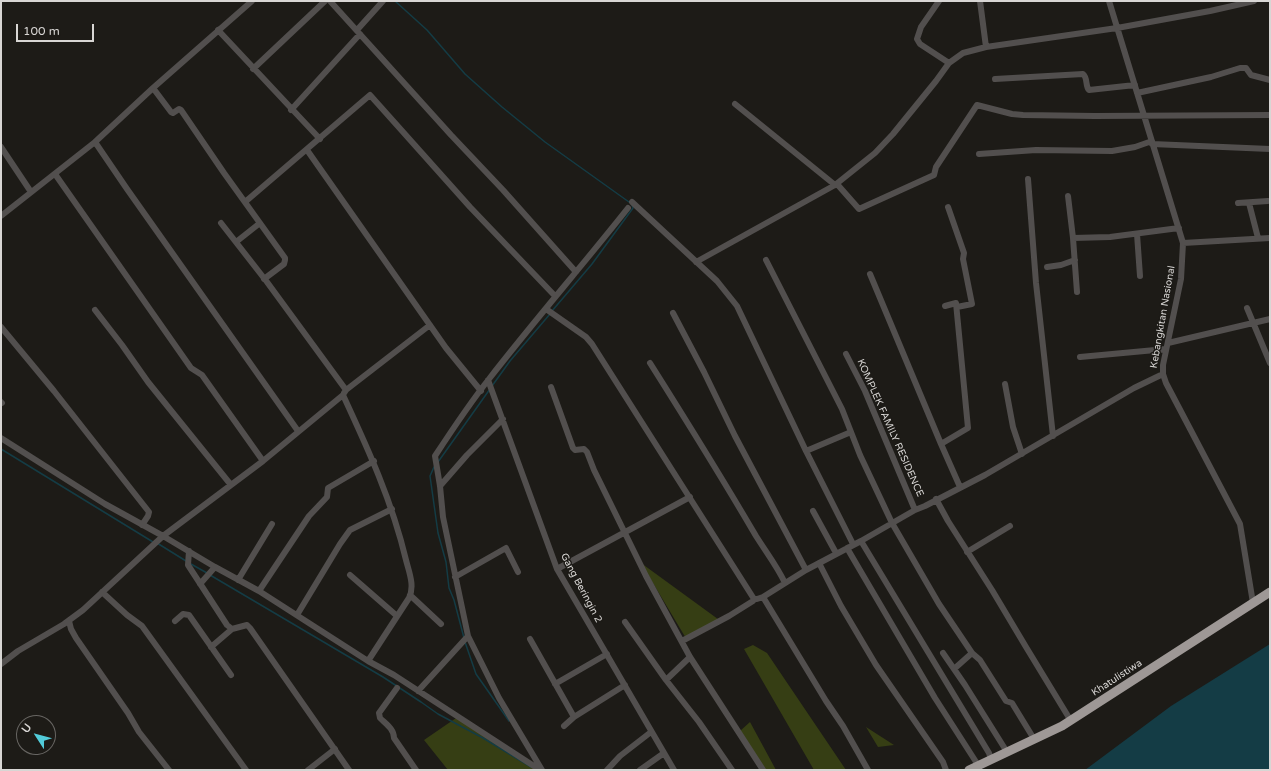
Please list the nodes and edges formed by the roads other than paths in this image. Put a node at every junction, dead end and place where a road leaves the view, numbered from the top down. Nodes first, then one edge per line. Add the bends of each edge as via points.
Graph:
1 (252, 1) edge
2 (325, 1) edge
3 (330, 1) edge
4 (382, 1) edge
5 (930, 1) edge
6 (980, 1) edge
7 (1109, 1) edge
8 (1254, 1) edge
9 (937, 4) edge
10 (1117, 28) junction
11 (218, 30) junction
12 (358, 32) junction
13 (986, 47) junction
14 (949, 63) junction
15 (254, 68) junction
16 (995, 79) dead end
17 (1270, 80) edge
18 (1134, 85) junction
19 (153, 88) junction
20 (1137, 93) junction
21 (735, 104) dead end
22 (291, 110) junction
23 (1270, 115) edge
24 (1144, 116) junction
25 (320, 139) junction
26 (95, 142) junction
27 (1152, 143) junction
28 (1, 147) edge
29 (1270, 149) edge
30 (307, 150) junction
31 (979, 154) dead end
32 (55, 174) junction
33 (1028, 179) dead end
34 (836, 184) junction
35 (31, 192) junction
36 (1068, 196) dead end
37 (1268, 200) dead end
38 (245, 202) junction
39 (632, 202) dead end
40 (1238, 203) dead end
41 (1249, 203) junction
42 (948, 207) dead end
43 (628, 208) dead end
44 (1, 216) edge
45 (222, 223) dead end
46 (260, 224) junction
47 (1179, 228) junction
48 (1137, 234) junction
49 (1073, 238) junction
50 (1258, 238) junction
51 (1270, 238) edge
52 (236, 242) junction
53 (1183, 243) junction
54 (766, 260) dead end
55 (1075, 260) junction
56 (696, 262) junction
57 (1047, 267) dead end
58 (576, 272) junction
59 (870, 274) dead end
60 (1140, 276) dead end
61 (264, 279) junction
62 (1077, 292) dead end
63 (555, 296) junction
64 (945, 306) dead end
65 (957, 308) junction
66 (1247, 308) dead end
67 (95, 310) dead end
68 (547, 310) junction
69 (673, 313) dead end
70 (1270, 319) edge
71 (1253, 323) junction
72 (430, 325) junction
73 (1, 327) edge
74 (1167, 346) junction
75 (846, 354) dead end
76 (1080, 357) dead end
77 (650, 363) dead end
78 (1270, 363) edge
79 (1163, 374) junction
80 (1005, 384) dead end
81 (490, 385) junction
82 (551, 387) dead end
83 (481, 390) junction
84 (344, 392) junction
85 (503, 419) junction
86 (298, 431) junction
87 (851, 432) junction
88 (1053, 436) junction
89 (1, 438) edge
90 (941, 444) junction
91 (806, 451) junction
92 (1022, 454) junction
93 (374, 460) junction
94 (263, 461) junction
95 (231, 484) junction
96 (440, 486) junction
97 (960, 487) junction
98 (690, 497) junction
99 (936, 499) junction
100 (392, 509) junction
101 (915, 510) junction
102 (813, 511) dead end
103 (892, 523) junction
104 (272, 524) dead end
105 (142, 525) junction
106 (1010, 526) dead end
107 (625, 532) junction
108 (163, 536) junction
109 (861, 541) junction
110 (853, 544) junction
111 (846, 548) junction
112 (189, 551) junction
113 (967, 552) junction
114 (836, 553) junction
115 (819, 563) junction
116 (215, 567) junction
117 (557, 569) junction
118 (806, 570) junction
119 (518, 572) dead end
120 (350, 574) dead end
121 (456, 577) junction
122 (238, 580) junction
123 (785, 583) junction
124 (200, 584) junction
125 (259, 591) junction
126 (102, 592) junction
127 (1270, 592) edge
128 (410, 595) junction
129 (763, 597) junction
130 (754, 599) junction
131 (1253, 603) junction
132 (297, 615) junction
133 (397, 616) junction
134 (69, 621) junction
135 (175, 621) dead end
136 (624, 622) dead end
137 (441, 624) dead end
138 (232, 629) junction
139 (467, 637) junction
140 (530, 639) dead end
141 (682, 641) junction
142 (211, 646) junction
143 (943, 653) dead end
144 (972, 653) junction
145 (607, 654) junction
146 (690, 657) junction
147 (368, 660) junction
148 (1, 664) edge
149 (954, 669) junction
150 (231, 675) dead end
151 (666, 680) junction
152 (555, 684) junction
153 (625, 686) junction
154 (397, 688) dead end
155 (418, 692) junction
156 (574, 717) junction
157 (1071, 720) junction
158 (564, 726) dead end
159 (651, 732) junction
160 (1034, 739) junction
161 (335, 749) junction
162 (1007, 752) junction
163 (664, 753) junction
164 (991, 759) junction
165 (978, 766) junction
166 (169, 770) edge
167 (246, 770) edge
168 (308, 770) edge
169 (349, 770) edge
170 (416, 770) edge
171 (540, 770) edge
172 (607, 770) edge
173 (640, 770) edge
174 (674, 770) edge
175 (732, 770) edge
176 (763, 770) edge
177 (868, 770) edge
178 (946, 770) edge
179 (969, 770) edge

1 - 11 street
2 - 15 street
3 - 12 street
4 - 12 street
5 - 9 street
6 - 13 street
7 - 10 street, Kebangkitan Nasional
8 - 10 street
9 - 14 street via 921,27 917,39 920,44
10 - 13 street
10 - 18 street, Kebangkitan Nasional
11 - 15 street
11 - 19 street
12 - 22 street
12 - 58 street
13 - 14 street via 963,52
14 - 34 street via 894,134
15 - 22 street
16 - 18 street via 1083,74 1089,90
17 - 20 street via 1251,76 1246,68 1240,68
18 - 20 street, Kebangkitan Nasional
19 - 26 street
19 - 38 street via 171,112 181,110
20 - 24 street, Kebangkitan Nasional
21 - 34 street
22 - 25 street
23 - 24 street
24 - 27 street, Kebangkitan Nasional
24 - 34 street via 1012,114 977,105 936,167 934,175 860,209
25 - 30 street
25 - 63 street via 370,95 470,207
26 - 32 street
26 - 86 street
27 - 29 street
27 - 31 street via 1112,151 1036,150
27 - 47 street, Kebangkitan Nasional
28 - 35 street
30 - 38 street
30 - 72 street
32 - 35 street
32 - 94 street via 191,368 202,375
33 - 88 street via 1036,283
34 - 56 street
35 - 44 street
36 - 49 street
37 - 41 street
38 - 46 street
39 - 56 street
40 - 41 street
41 - 50 street
42 - 65 street via 964,253 972,304
43 - 58 street
45 - 52 street
46 - 52 street
46 - 61 street via 285,260 284,264
47 - 48 street
47 - 53 street, Kebangkitan Nasional
48 - 49 street
48 - 60 street
49 - 55 street
50 - 51 street
50 - 53 street
52 - 61 street
53 - 74 street, Kebangkitan Nasional via 1181,279
54 - 87 street via 842,409
55 - 57 street
55 - 62 street
56 - 91 street via 717,282 742,314
58 - 63 street
59 - 90 street
61 - 84 street
63 - 68 street
64 - 65 street via 956,303
65 - 90 street via 968,428
66 - 71 street
67 - 95 street via 148,382
68 - 81 street
68 - 98 street via 592,344
69 - 118 street
70 - 71 street
71 - 74 street
71 - 78 street
72 - 83 street
72 - 84 street
73 - 105 street via 149,512
74 - 76 street via 1100,358
74 - 79 street, Kebangkitan Nasional
75 - 101 street, KOMPLEK FAMILY RESIDENCE via 865,391
77 - 123 street
79 - 88 street via 1134,388
79 - 131 street, Kebangkitan Nasional via 1240,524
80 - 92 street via 1013,427
81 - 83 street
81 - 85 street, Gang Beringin 2
82 - 107 street via 573,448 584,449 587,452
83 - 96 street via 434,458
84 - 86 street
84 - 93 street
85 - 96 street
85 - 117 street, Gang Beringin 2
86 - 94 street
87 - 91 street
87 - 103 street
88 - 92 street
89 - 105 street
90 - 97 street
91 - 110 street
92 - 97 street
93 - 100 street
93 - 125 street via 328,488 326,497 309,516
94 - 95 street
95 - 108 street
96 - 121 street via 443,517
97 - 99 street
98 - 107 street
98 - 130 street
99 - 101 street
99 - 113 street
100 - 128 street via 413,588
100 - 132 street via 350,530
101 - 103 street
102 - 114 street
103 - 109 street
103 - 144 street via 939,604
104 - 122 street
105 - 108 street
106 - 113 street
107 - 117 street
107 - 141 street
108 - 112 street
108 - 126 street
109 - 110 street
109 - 164 street
110 - 111 street
111 - 114 street
111 - 165 street
112 - 116 street
112 - 124 street via 188,563
113 - 157 street via 996,595
114 - 115 street
115 - 118 street
115 - 178 street via 876,664
116 - 122 street
116 - 124 street
117 - 145 street, Gang Beringin 2
118 - 123 street
119 - 121 street via 506,548
120 - 133 street
121 - 139 street
122 - 125 street
123 - 129 street
124 - 138 street
125 - 132 street
126 - 134 street
126 - 167 street via 142,626
127 - 131 highway, Khatulistiwa
128 - 133 street
128 - 137 street
129 - 130 street
129 - 177 street
130 - 141 street via 729,616
131 - 157 highway, Khatulistiwa
132 - 147 street
133 - 147 street
134 - 148 street
134 - 166 street via 76,638 139,732
135 - 142 street via 183,614 188,615
136 - 151 street
138 - 142 street
138 - 161 street via 247,625 250,628
139 - 155 street
139 - 171 street
140 - 152 street
141 - 146 street
142 - 150 street
143 - 149 street
144 - 149 street
144 - 160 street via 980,660 1006,701 1012,703
145 - 152 street
145 - 153 street, Gang Beringin 2
146 - 151 street
146 - 176 street
147 - 155 street
149 - 162 street
151 - 175 street
152 - 156 street
153 - 156 street
153 - 159 street, Gang Beringin 2
154 - 170 street via 379,715 392,730 394,738
155 - 171 street
156 - 158 street
157 - 160 highway, Khatulistiwa
159 - 163 street, Gang Beringin 2
159 - 172 street via 620,756
160 - 162 highway, Khatulistiwa
161 - 168 street
161 - 169 street
162 - 164 highway, Khatulistiwa
163 - 173 street
163 - 174 street, Gang Beringin 2
164 - 165 highway, Khatulistiwa
165 - 179 highway, Khatulistiwa

